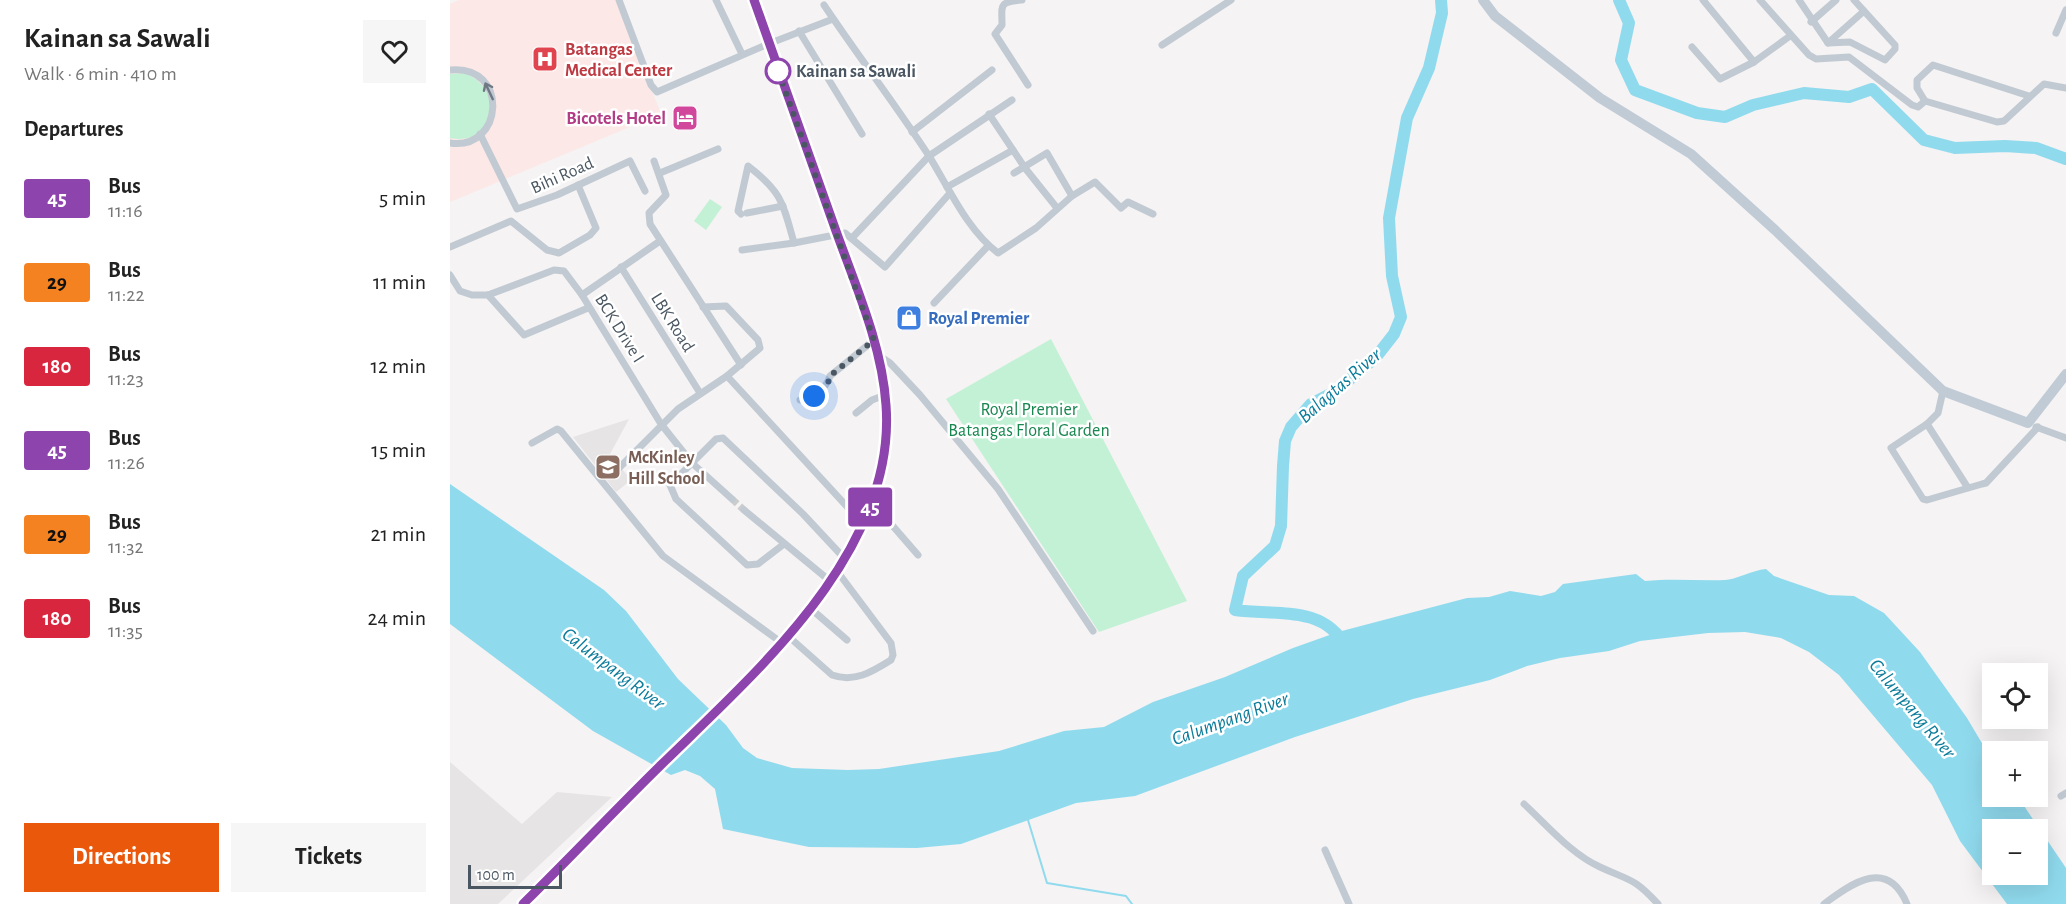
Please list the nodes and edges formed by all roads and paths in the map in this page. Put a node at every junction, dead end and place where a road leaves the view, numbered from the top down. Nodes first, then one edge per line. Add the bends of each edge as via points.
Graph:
1 (619, 0) edge
2 (716, 0) edge
3 (754, 0) edge
4 (1022, 0) edge
5 (1231, 0) edge
6 (1483, 0) edge
7 (1703, 0) edge
8 (1760, 0) edge
9 (1836, 0) edge
10 (1854, 0) edge
11 (1799, 1) edge
12 (824, 5) dead end
13 (2066, 10) edge
14 (1864, 11) junction
15 (833, 19) junction
16 (1812, 22) junction
17 (799, 31) junction
18 (2056, 33) dead end
19 (1790, 36) junction
20 (1828, 43) junction
21 (768, 44) junction
22 (1162, 45) dead end
23 (1692, 47) dead end
24 (742, 54) junction
25 (1754, 62) junction
26 (450, 70) edge
27 (992, 70) dead end
28 (1028, 85) dead end
29 (2066, 88) edge
30 (2029, 96) junction
31 (1012, 100) dead end
32 (1925, 101) junction
33 (989, 114) junction
34 (912, 132) junction
35 (480, 134) junction
36 (862, 134) dead end
37 (450, 143) edge
38 (718, 149) dead end
39 (1013, 150) junction
40 (929, 156) junction
41 (654, 161) dead end
42 (1025, 168) junction
43 (660, 173) junction
44 (1014, 173) dead end
45 (578, 185) junction
46 (949, 190) junction
47 (645, 191) dead end
48 (1072, 196) junction
49 (783, 206) junction
50 (1057, 208) junction
51 (517, 209) junction
52 (1153, 214) dead end
53 (512, 221) junction
54 (837, 234) junction
55 (852, 238) junction
56 (660, 242) junction
57 (794, 243) junction
58 (988, 246) junction
59 (450, 247) edge
60 (742, 250) dead end
61 (621, 267) junction
62 (450, 275) edge
63 (488, 295) junction
64 (582, 295) junction
65 (934, 303) dead end
66 (703, 307) junction
67 (588, 308) junction
68 (874, 340) junction
69 (878, 355) junction
70 (741, 365) junction
71 (2066, 374) edge
72 (727, 376) junction
73 (1943, 391) junction
74 (700, 393) junction
75 (885, 395) junction
76 (800, 400) dead end
77 (856, 413) dead end
78 (661, 424) junction
79 (1927, 424) junction
80 (2033, 425) junction
81 (2066, 438) edge
82 (532, 442) dead end
83 (692, 463) junction
84 (615, 472) dead end
85 (1968, 488) junction
86 (732, 499) tunnel mouth
87 (872, 502) junction
88 (744, 510) tunnel mouth
89 (863, 524) junction
90 (784, 544) junction
91 (918, 555) dead end
92 (845, 559) junction
93 (837, 571) junction
94 (830, 581) junction
95 (810, 608) junction
96 (1093, 631) dead end
97 (785, 639) junction
98 (847, 640) dead end
99 (1524, 804) dead end
100 (1325, 850) dead end
101 (523, 904) edge
102 (1349, 904) edge
103 (1658, 904) edge
104 (1824, 904) edge
105 (1907, 904) edge

1 - 24 street via 655,92
2 - 24 street
3 - 21 main road
4 - 28 street via 1002,5 1002,25 995,34
5 - 22 street
6 - 73 street via 1495,16 1600,98 1690,154
7 - 25 street
8 - 19 street
9 - 16 street
10 - 14 street
11 - 16 street
12 - 15 street
13 - 18 street
14 - 20 street
14 - 20 street via 1895,45 1886,58 1850,42
15 - 17 street
15 - 34 street
16 - 20 street
17 - 21 street
17 - 36 street
19 - 25 street
19 - 32 street via 1816,59 1849,57 1915,106
21 - 24 street
21 - 54 main road
23 - 25 street via 1720,80
35 -> 26 street via 488,126 495,106 491,92 468,70
27 - 34 street
29 - 30 street via 2044,84
30 - 32 street via 2001,122
30 - 32 street via 1933,64 1917,80
31 - 33 street
33 - 39 street
33 - 40 street
34 - 40 street
35 - 37 street via 461,145
35 - 51 street, Bihi Road
38 - 43 street
39 - 42 street
39 - 46 street
40 - 46 street
40 - 55 street
41 - 43 street
42 - 44 street
42 - 48 street via 1047,153
42 - 50 street
43 - 56 street via 666,195 648,218
45 - 47 street, Bihi Road via 630,162
45 - 51 street, Bihi Road
45 - 53 street via 596,228 559,253 552,253
46 - 55 street via 885,267
46 - 58 street
48 - 50 street
48 - 52 street via 1095,182 1121,208 1128,202
49 - 49 street via 771,184 748,166 738,211 744,214
49 - 57 street
50 - 58 street via 1036,228 998,253
51 - 53 street
53 - 59 street
54 - 55 street via 845,233
54 - 57 street
54 - 68 main road
56 - 61 street
56 - 66 street
57 - 60 street
58 - 65 street
61 - 64 street
61 - 74 street, LBK Road
62 - 63 street via 465,293
63 - 64 street, BCK Drive I via 559,269 568,274
63 - 67 street via 524,335
64 - 67 street, BCK Drive I
66 - 70 street
66 - 70 street via 726,306 758,340 760,348
67 - 78 street, BCK Drive I
68 - 69 main road
68 - 76 street via 830,376 814,396
69 - 75 main road
69 - 96 street via 920,395 998,489
70 - 72 street
71 - 80 street
72 - 74 street
72 - 89 street
73 - 79 street via 1938,413
73 - 80 street
74 - 78 street
75 - 77 street
75 - 87 main road via 884,442
78 - 83 street, BCK Drive I
78 - 84 street
79 - 85 street
79 - 85 street via 1892,447 1898,460 1925,500
80 - 81 street
80 - 85 street via 1986,483
82 - 97 street via 561,430 663,555
83 - 86 street, BCK Drive I
83 - 90 street via 670,485 676,499 747,565 758,564
83 - 92 street via 716,439 726,440
87 - 89 main road
87 - 91 street
88 - 90 street
89 - 92 main road
90 - 94 street
92 - 93 main road
93 - 94 main road
93 - 97 street via 891,643 891,660 859,676 840,678
94 - 95 main road
95 - 97 main road
95 - 98 street
97 - 101 main road
99 - 103 street via 1581,855 1600,868 1633,880
100 - 102 street
104 - 105 street via 1858,882 1880,878 1896,884

